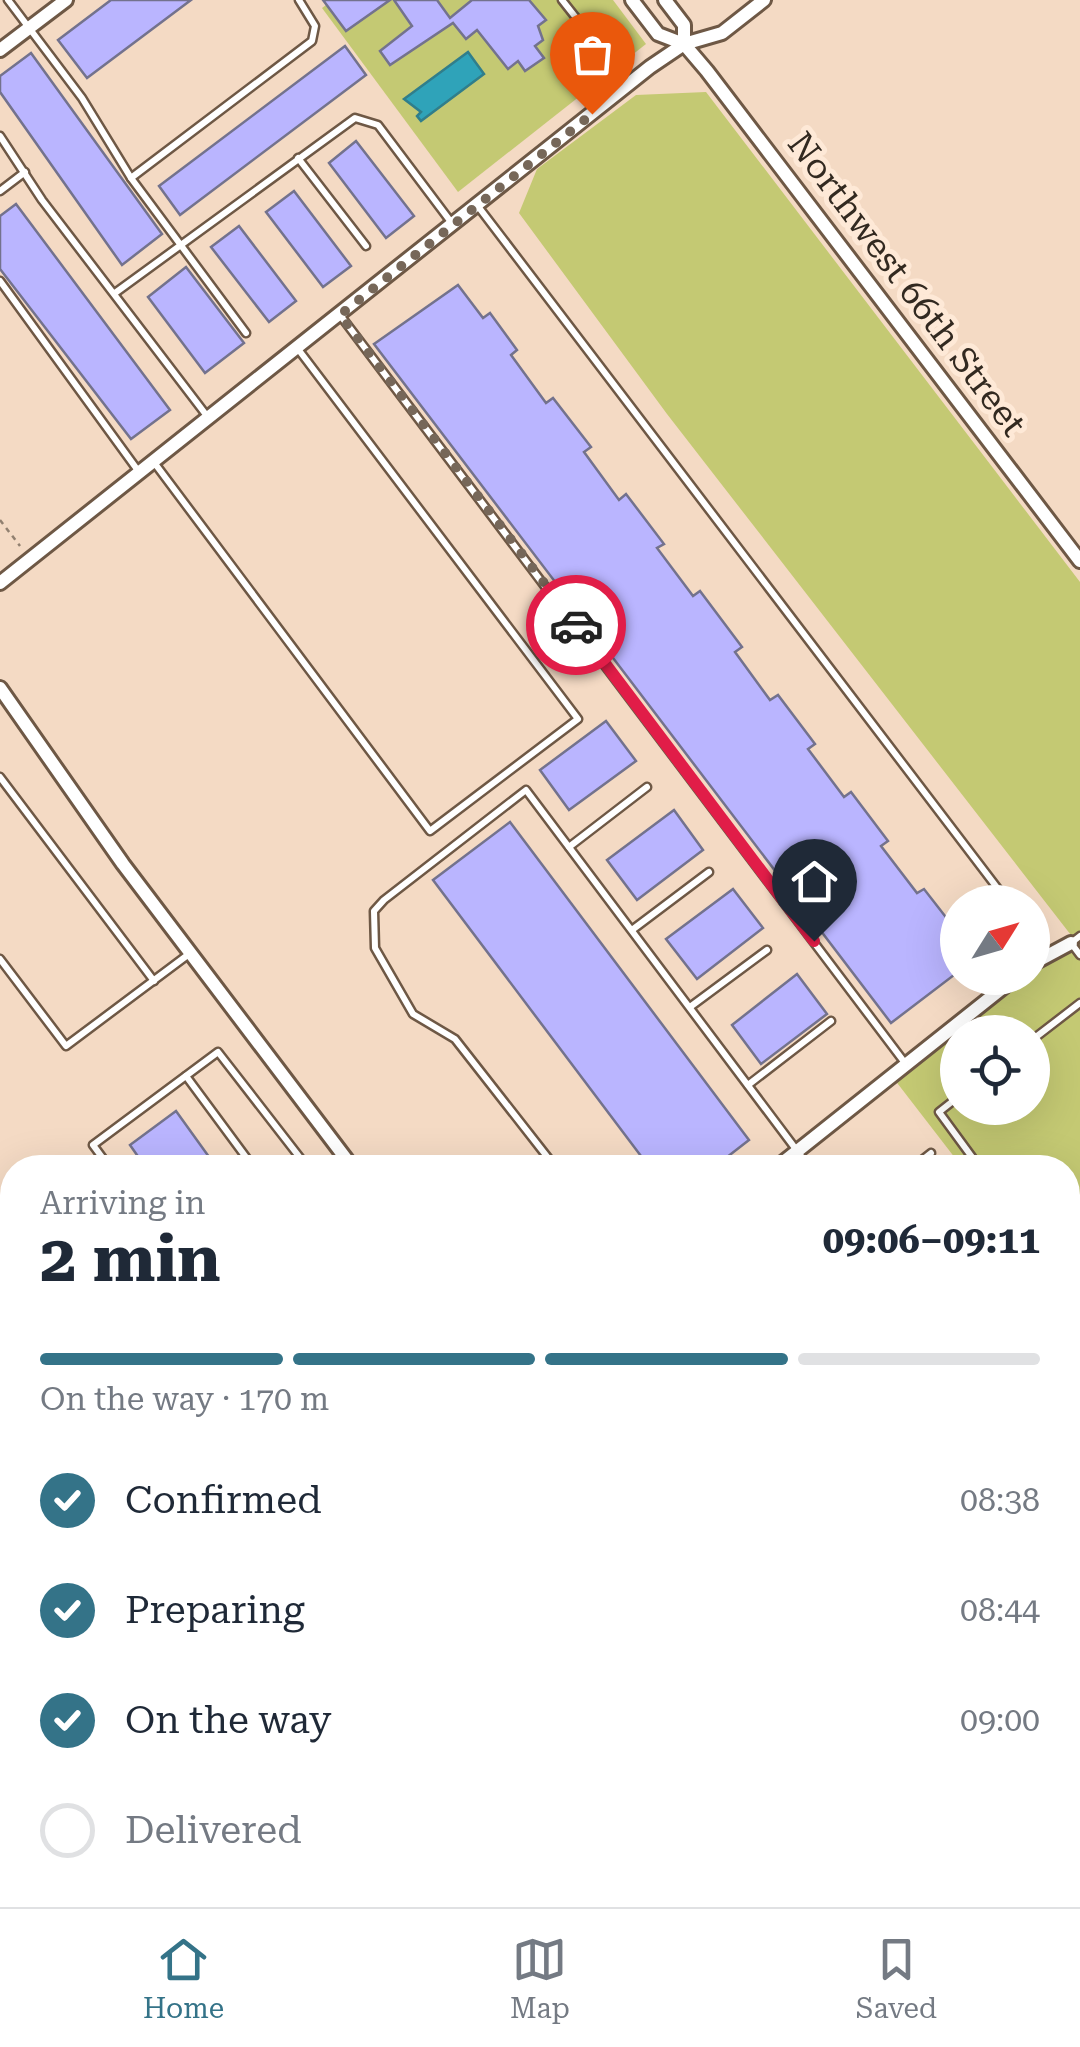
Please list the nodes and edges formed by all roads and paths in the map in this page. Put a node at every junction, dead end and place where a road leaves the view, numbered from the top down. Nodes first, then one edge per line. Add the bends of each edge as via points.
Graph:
1 (8, 0) edge
2 (66, 0) edge
3 (299, 0) edge
4 (562, 0) edge
5 (632, 0) edge
6 (665, 0) edge
7 (764, 0) edge
8 (30, 28) junction
9 (684, 44) junction
10 (0, 50) edge
11 (603, 52) dead end
12 (0, 136) edge
13 (298, 158) junction
14 (25, 172) junction
15 (131, 178) junction
16 (0, 191) edge
17 (477, 205) junction
18 (453, 225) junction
19 (366, 246) dead end
20 (181, 248) junction
21 (0, 281) edge
22 (116, 293) junction
23 (340, 315) junction
24 (246, 332) dead end
25 (298, 348) junction
26 (208, 418) junction
27 (153, 461) junction
28 (139, 472) junction
29 (0, 520) edge
30 (30, 559) junction
31 (1080, 561) edge
32 (0, 582) edge
33 (0, 688) edge
34 (0, 776) edge
35 (648, 787) dead end
36 (569, 847) junction
37 (709, 872) dead end
38 (995, 885) edge
39 (632, 930) junction
40 (1077, 944) edge
41 (767, 950) dead end
42 (1050, 951) edge
43 (190, 953) junction
44 (0, 960) edge
45 (154, 980) junction
46 (994, 995) edge
47 (1080, 1003) edge
48 (690, 1006) junction
49 (831, 1021) dead end
50 (1050, 1026) edge
51 (906, 1064) junction
52 (186, 1076) junction
53 (748, 1085) junction
54 (948, 1125) edge
55 (796, 1151) junction
56 (931, 1153) dead end
57 (100, 1155) edge
58 (244, 1155) edge
59 (298, 1155) edge
60 (339, 1155) edge
61 (546, 1155) edge
62 (791, 1155) edge
63 (799, 1155) edge
64 (928, 1155) edge
65 (970, 1155) edge

1 - 8 lane
2 - 8 street
3 - 15 lane via 315,26 312,41
4 - 11 lane
5 - 9 street, Northwest 66th Street via 658,34
6 - 9 street, Northwest 66th Street via 684,26
7 - 9 street via 722,33
8 - 10 street
8 - 15 lane
9 - 17 street
9 - 31 street, Northwest 66th Street
12 - 14 lane
13 - 18 lane via 351,119 370,119
13 - 19 lane
13 - 20 lane
14 - 16 lane
14 - 22 lane
15 - 20 lane
17 - 18 street
17 - 38 lane
18 - 23 street
20 - 22 lane
20 - 24 lane
21 - 28 lane
22 - 26 lane
23 - 25 street
23 - 51 lane
25 - 26 street
25 - 27 lane via 578,719 430,832
26 - 27 street
27 - 28 street
28 - 30 street
29 - 30 path
30 - 32 street
33 - 43 street
34 - 45 lane
35 - 36 lane
36 - 39 lane
36 - 61 lane via 526,790 384,900 372,926 375,948 413,1014 455,1038
37 - 39 lane
39 - 48 lane
40 - 42 street
41 - 48 lane
43 - 45 lane
43 - 60 street
44 - 45 lane via 66,1046
46 - 51 street
47 - 50 lane
48 - 53 lane
49 - 53 lane
51 - 55 street
52 - 57 lane via 93,1146
52 - 58 lane
52 - 59 lane via 218,1052
53 - 55 lane
54 - 65 lane
55 - 62 street
55 - 63 lane
56 - 64 lane

